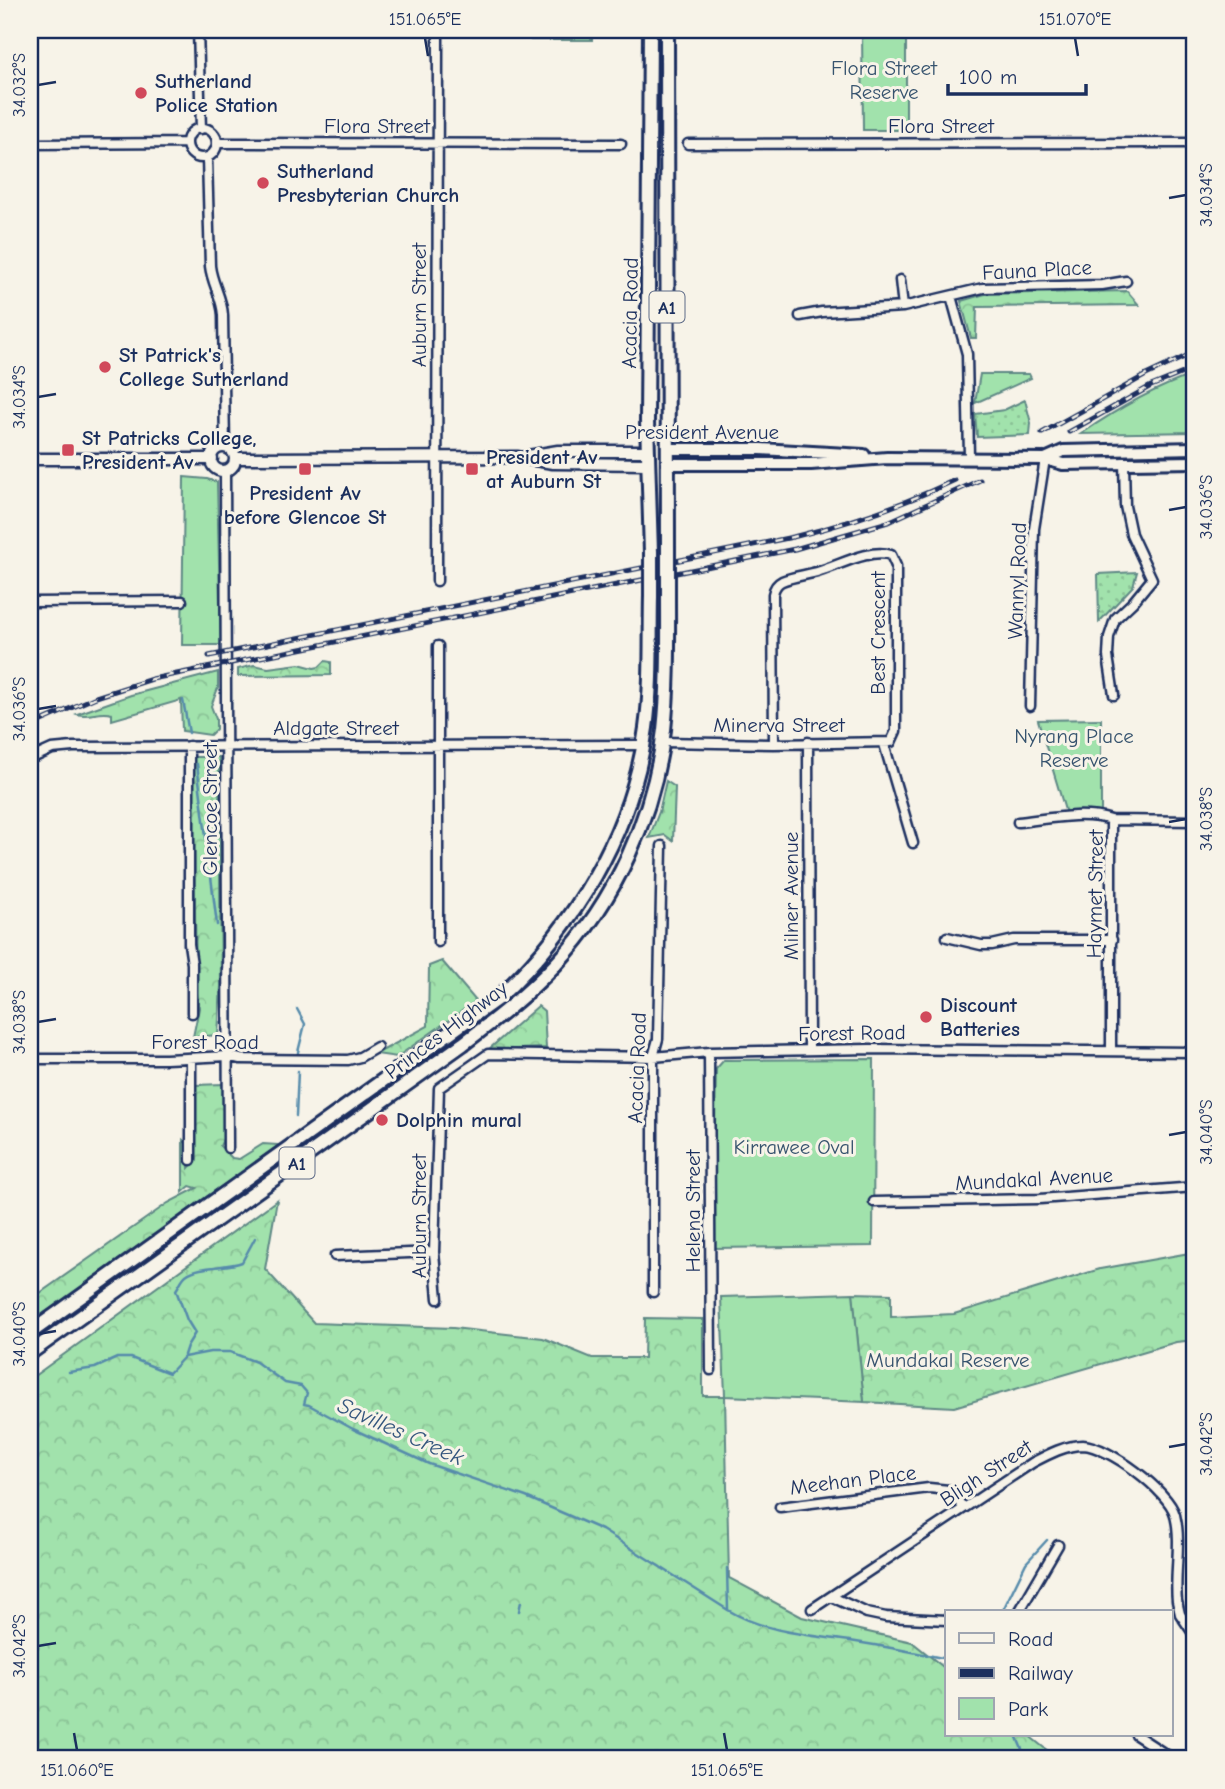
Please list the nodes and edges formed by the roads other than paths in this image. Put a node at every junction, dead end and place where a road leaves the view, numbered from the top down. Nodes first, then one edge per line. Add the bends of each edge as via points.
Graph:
1 (198, 30) edge
2 (438, 30) edge
3 (650, 30) edge
4 (667, 30) edge
5 (201, 129) junction
6 (187, 143) junction
7 (217, 143) junction
8 (436, 143) junction
9 (1195, 143) edge
10 (30, 144) edge
11 (621, 144) dead end
12 (688, 144) dead end
13 (207, 158) junction
14 (900, 280) dead end
15 (1126, 281) dead end
16 (951, 296) junction
17 (903, 307) junction
18 (800, 316) dead end
19 (225, 447) junction
20 (1195, 448) edge
21 (668, 449) junction
22 (437, 457) junction
23 (649, 457) junction
24 (887, 457) junction
25 (969, 457) junction
26 (235, 458) junction
27 (1045, 458) junction
28 (30, 459) edge
29 (212, 459) junction
30 (1124, 461) junction
31 (1195, 462) edge
32 (667, 464) junction
33 (225, 470) junction
34 (437, 580) dead end
35 (668, 592) joint
36 (651, 596) joint
37 (182, 601) dead end
38 (30, 603) edge
39 (438, 646) dead end
40 (1114, 695) dead end
41 (1030, 706) dead end
42 (894, 739) joint
43 (662, 742) junction
44 (808, 742) junction
45 (774, 744) junction
46 (884, 744) junction
47 (228, 745) junction
48 (643, 745) junction
49 (189, 746) junction
50 (438, 747) junction
51 (30, 759) edge
52 (1111, 820) junction
53 (1195, 821) edge
54 (1018, 822) dead end
55 (913, 843) dead end
56 (662, 846) dead end
57 (947, 937) dead end
58 (1111, 940) junction
59 (438, 942) dead end
60 (192, 1013) dead end
61 (377, 1047) dead end
62 (809, 1050) junction
63 (1111, 1050) junction
64 (709, 1052) junction
65 (1195, 1052) edge
66 (551, 1054) joint
67 (228, 1056) junction
68 (653, 1057) junction
69 (191, 1058) junction
70 (30, 1059) edge
71 (228, 1149) dead end
72 (191, 1160) dead end
73 (1195, 1188) edge
74 (874, 1202) dead end
75 (434, 1252) junction
76 (335, 1256) dead end
77 (653, 1292) dead end
78 (438, 1299) dead end
79 (30, 1333) edge
80 (30, 1353) edge
81 (711, 1370) dead end
82 (780, 1507) dead end
83 (963, 1507) junction
84 (1058, 1545) dead end
85 (832, 1597) junction
86 (812, 1609) dead end
87 (1020, 1610) edge
88 (945, 1620) edge
89 (1195, 1636) edge
90 (1138, 1736) edge
91 (1173, 1759) edge

1 - 5 street
2 - 8 street, Auburn Street
3 - 23 highway, Acacia Road / A1
4 - 21 highway, Acacia Road / A1
5 - 6 street via 190,135
5 - 7 street via 211,131
6 - 10 street
6 - 13 street via 193,155
7 - 8 street, Flora Street
7 - 13 street
8 - 11 street, Flora Street
8 - 22 street, Auburn Street
9 - 12 street, Flora Street
13 - 19 street via 210,266 223,315
14 - 17 street
15 - 16 street, Fauna Place via 983,288
16 - 17 street, Fauna Place
16 - 25 street via 967,354
17 - 18 street, Fauna Place
19 - 26 street
19 - 29 street via 217,449
20 - 27 main road, President Avenue via 1063,451
21 - 23 highway, President Avenue
21 - 24 main road, President Avenue
21 - 32 highway, Acacia Road / A1
22 - 23 street, President Avenue via 517,457 558,451
22 - 26 street, President Avenue
22 - 34 street, Auburn Street
23 - 32 highway, President Avenue
23 - 36 highway, Acacia Road / A1, bridge
24 - 25 main road, President Avenue
24 - 32 main road, President Avenue via 811,464
25 - 27 main road, President Avenue
26 - 33 street
27 - 30 main road, President Avenue via 1063,464
27 - 41 street, Wannyl Road via 1034,529
28 - 29 street
29 - 33 street via 216,468
30 - 31 main road, President Avenue
30 - 40 street via 1131,534 1152,579 1115,619 1109,637
32 - 35 highway, Acacia Road / A1, bridge
33 - 47 street, Glencoe Street
35 - 43 highway, Princes Highway / A1
36 - 48 highway, Princes Highway / A1 via 650,688
37 - 38 street
39 - 50 street
42 - 45 street, Best Crescent via 896,566 894,558 883,553 851,559 776,586
42 - 46 street, Minerva Street
43 - 45 street, Minerva Street
43 - 80 highway, Princes Highway / A1 via 642,823 612,884 577,939 532,988 454,1051
44 - 45 street, Minerva Street
44 - 46 street, Minerva Street
44 - 62 street, Milner Avenue
46 - 55 street
47 - 49 street, Aldgate Street
47 - 50 street, Aldgate Street
47 - 67 street, Glencoe Street
48 - 50 street, Aldgate Street
48 - 79 highway, Princes Highway / A1 via 622,816 597,871 564,927 514,983
49 - 51 street, Aldgate Street via 60,747
49 - 60 street, Glencoe Street
50 - 59 street
52 - 53 street, Haymet Street
52 - 54 street via 1101,816
52 - 58 street, Haymet Street
56 - 68 street, Acacia Road via 658,1039
57 - 58 street via 981,945 1014,940
58 - 63 street, Haymet Street
61 - 67 street, Forest Road via 348,1060
62 - 63 street, Forest Road
62 - 64 street, Forest Road
63 - 65 street, Forest Road
64 - 68 street, Forest Road
64 - 81 street, Helena Street
66 - 68 street, Forest Road
66 - 75 street, Auburn Street via 488,1054 439,1088
67 - 69 street, Forest Road
67 - 71 street, Glencoe Street
68 - 77 street, Acacia Road
69 - 70 street, Forest Road
69 - 72 street
73 - 74 street, Mundakal Avenue via 1040,1199
75 - 76 street
75 - 78 street, Auburn Street
82 - 83 street, Meehan Place via 929,1488 949,1490
83 - 85 street, Bligh Street
83 - 89 street, Bligh Street via 1032,1462 1065,1448 1092,1446 1116,1457 1173,1508 1177,1601
84 - 87 street
85 - 86 street, Bligh Street
85 - 88 street via 886,1617
90 - 91 street

